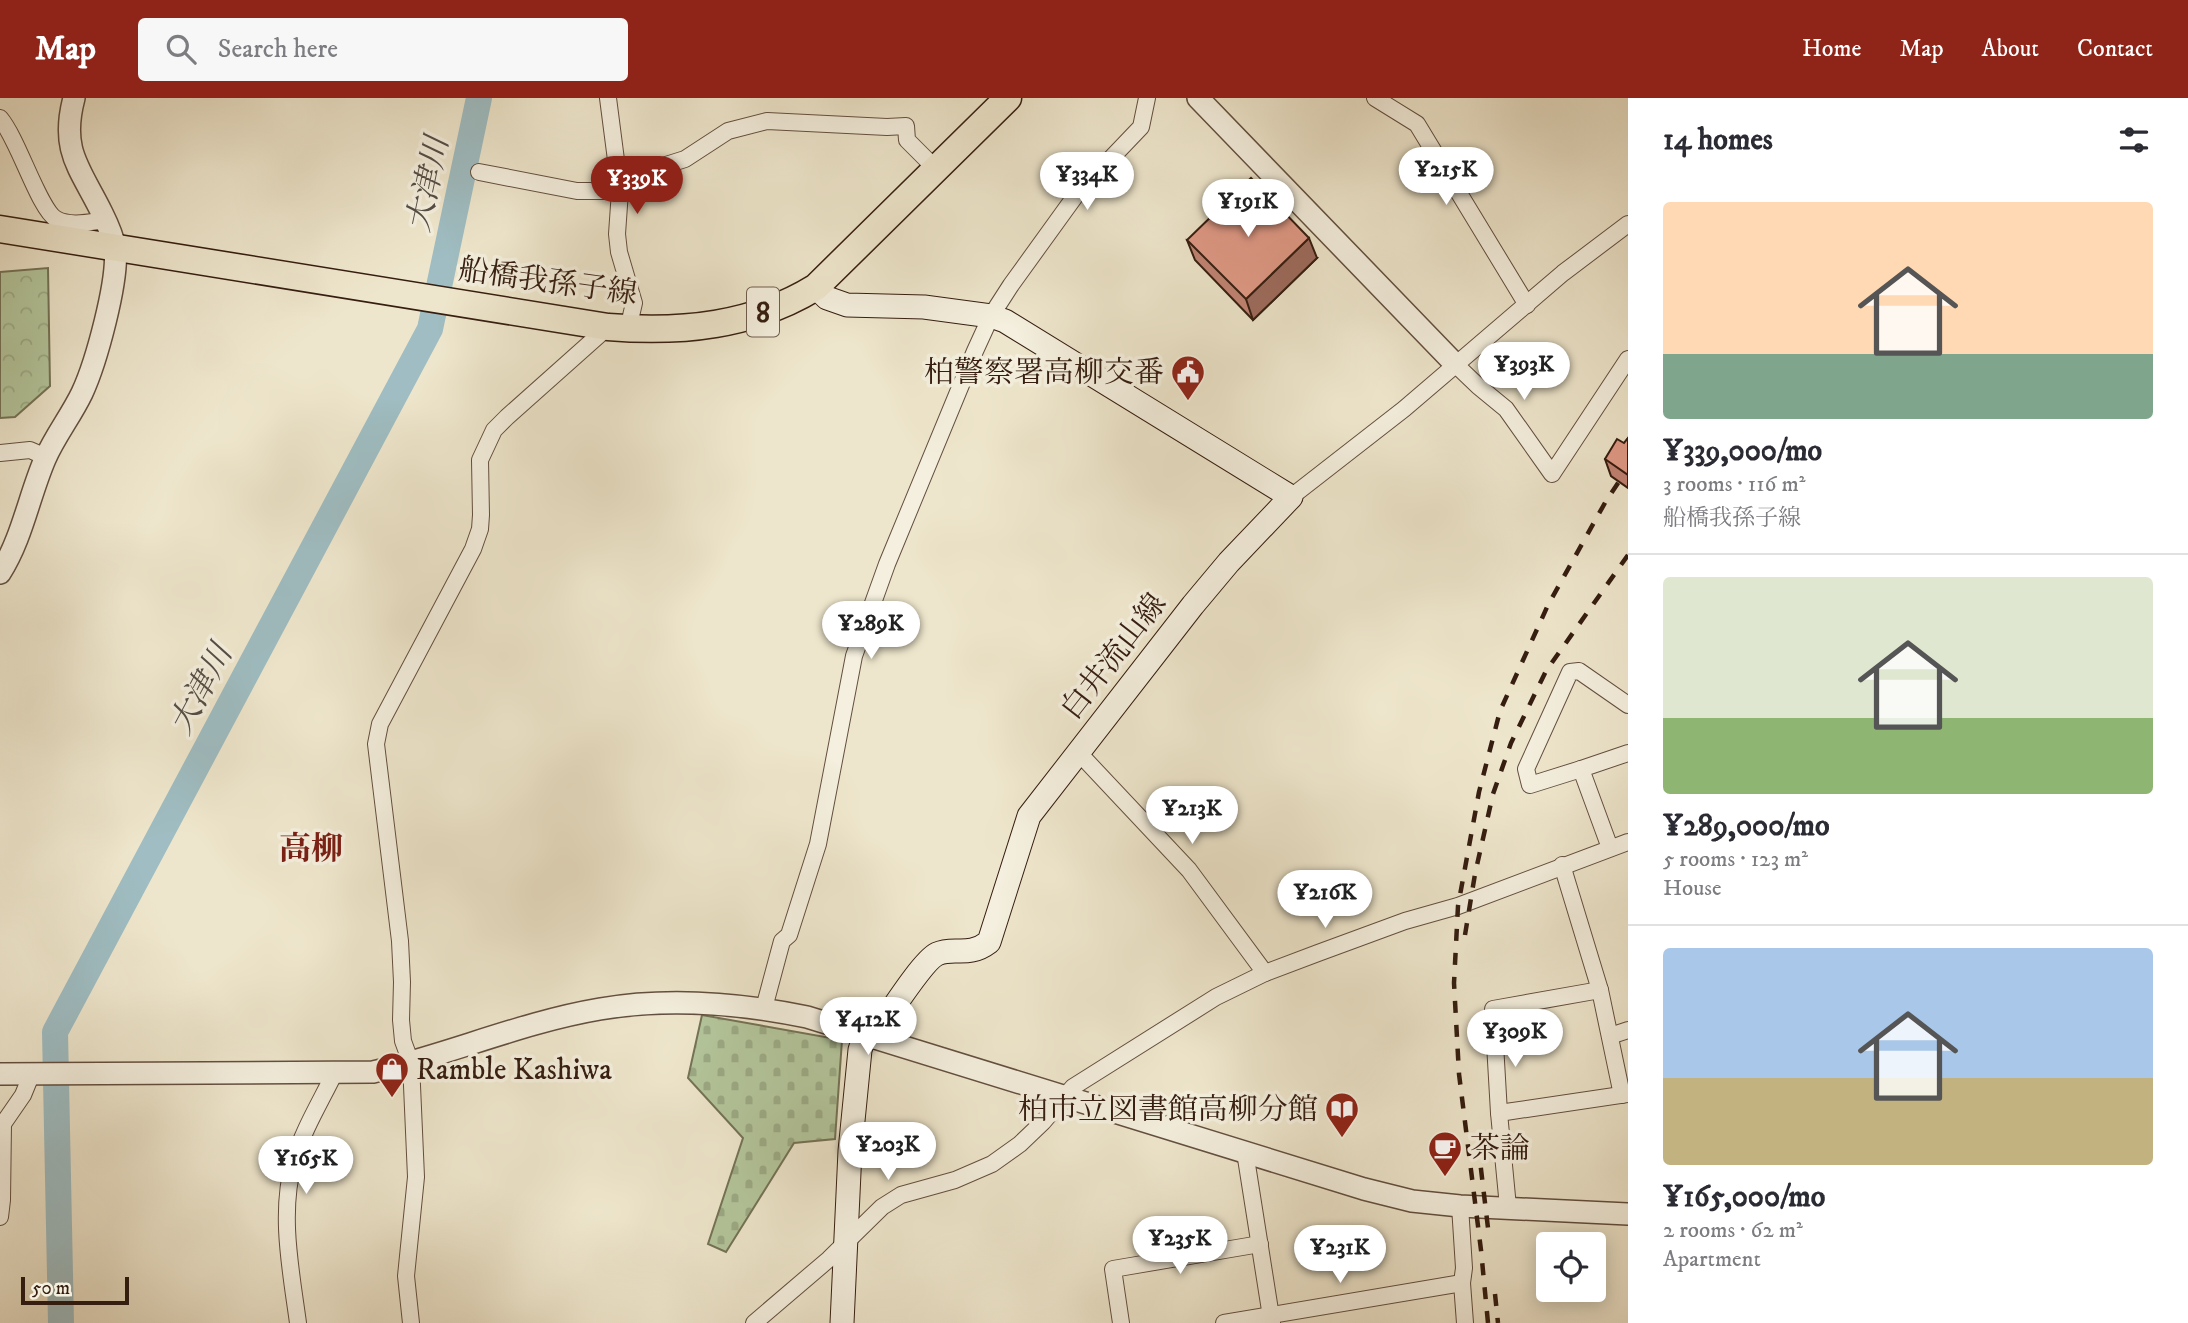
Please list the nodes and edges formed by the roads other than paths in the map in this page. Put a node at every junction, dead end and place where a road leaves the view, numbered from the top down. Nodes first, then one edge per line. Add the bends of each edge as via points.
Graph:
1 (74, 98) edge
2 (608, 98) edge
3 (1008, 98) edge
4 (1147, 98) edge
5 (1198, 98) edge
6 (1376, 98) edge
7 (0, 118) edge
8 (935, 168) junction
9 (480, 172) dead end
10 (619, 183) junction
11 (105, 220) junction
12 (1628, 224) edge
13 (0, 229) edge
14 (115, 248) junction
15 (816, 287) junction
16 (1527, 305) junction
17 (991, 316) junction
18 (618, 328) junction
19 (1628, 359) edge
20 (1455, 364) junction
21 (0, 453) edge
22 (46, 457) junction
23 (1291, 497) junction
24 (0, 573) edge
25 (1628, 705) edge
26 (1078, 752) junction
27 (1628, 753) edge
28 (1581, 769) junction
29 (1628, 842) edge
30 (1610, 848) junction
31 (1562, 865) junction
32 (1265, 973) junction
33 (1600, 990) junction
34 (764, 1008) junction
35 (1628, 1030) edge
36 (869, 1036) junction
37 (1610, 1036) junction
38 (411, 1063) junction
39 (36, 1072) junction
40 (335, 1072) junction
41 (0, 1074) edge
42 (1625, 1095) edge
43 (1063, 1096) junction
44 (1499, 1113) junction
45 (1, 1124) edge
46 (1245, 1152) junction
47 (1460, 1206) junction
48 (1508, 1207) junction
49 (1628, 1214) edge
50 (0, 1217) edge
51 (846, 1241) junction
52 (1260, 1244) junction
53 (1462, 1283) junction
54 (1272, 1319) edge
55 (412, 1321) edge
56 (298, 1323) edge
57 (754, 1323) edge
58 (842, 1323) edge
59 (1121, 1323) edge
60 (1224, 1323) edge
61 (1465, 1323) edge

1 - 11 street via 69,131 72,155
2 - 10 street
3 - 8 main road, 船橋我孫子線 / 8
4 - 17 street via 1141,127 1076,195
5 - 20 street
6 - 16 street via 1417,124
7 - 11 street via 56,219 72,224
8 - 10 street via 907,141 906,126 767,121 728,131 685,159
8 - 15 main road, 船橋我孫子線 / 8
9 - 10 street via 577,191
10 - 18 street via 619,253 634,303
11 - 14 street
12 - 16 street
13 - 14 main road, 船橋我孫子線 / 8
14 - 18 main road, 船橋我孫子線 / 8
14 - 22 street via 96,357 82,393
15 - 17 main road via 827,298 847,305 924,307
15 - 18 main road, 船橋我孫子線 / 8 via 790,303 742,319 695,328
16 - 20 street
17 - 23 main road
17 - 34 street via 887,564 854,656 818,844 789,934 782,941
18 - 38 street via 494,430 480,460 480,529 473,549 380,724 377,761 400,942 402,1030
19 - 20 street via 1552,474 1506,409
20 - 23 street
21 - 22 street via 30,450
22 - 24 street
23 - 26 main road, 白井流山線 via 1208,587
25 - 28 street via 1579,671 1570,672 1526,769 1530,785
26 - 32 street via 1189,870
26 - 36 main road, 白井流山線 via 1029,816 989,942 979,950 937,953 873,1037
27 - 28 street
28 - 30 street
29 - 30 street
30 - 31 street
31 - 32 street
31 - 33 street
32 - 43 street via 1216,997
33 - 37 street
33 - 44 street via 1493,1009
34 - 36 street
34 - 38 street via 670,1003 600,1009
35 - 37 street
36 - 43 street
36 - 51 main road, 白井流山線 via 865,1035 860,1050
37 - 42 street
38 - 40 street via 373,1072
38 - 55 street via 416,1177 406,1276
39 - 40 street
39 - 41 street
39 - 45 street
40 - 56 street via 303,1138 289,1184 288,1241
42 - 44 street
43 - 46 street
43 - 51 street via 1043,1122 992,1164 901,1195
44 - 48 street
45 - 50 street
46 - 47 street via 1364,1189
46 - 52 street
47 - 48 street
47 - 53 street
48 - 49 street
51 - 57 street
51 - 58 main road, 白井流山線
52 - 54 street
52 - 59 street via 1113,1269
53 - 54 street
53 - 61 street
54 - 60 street

